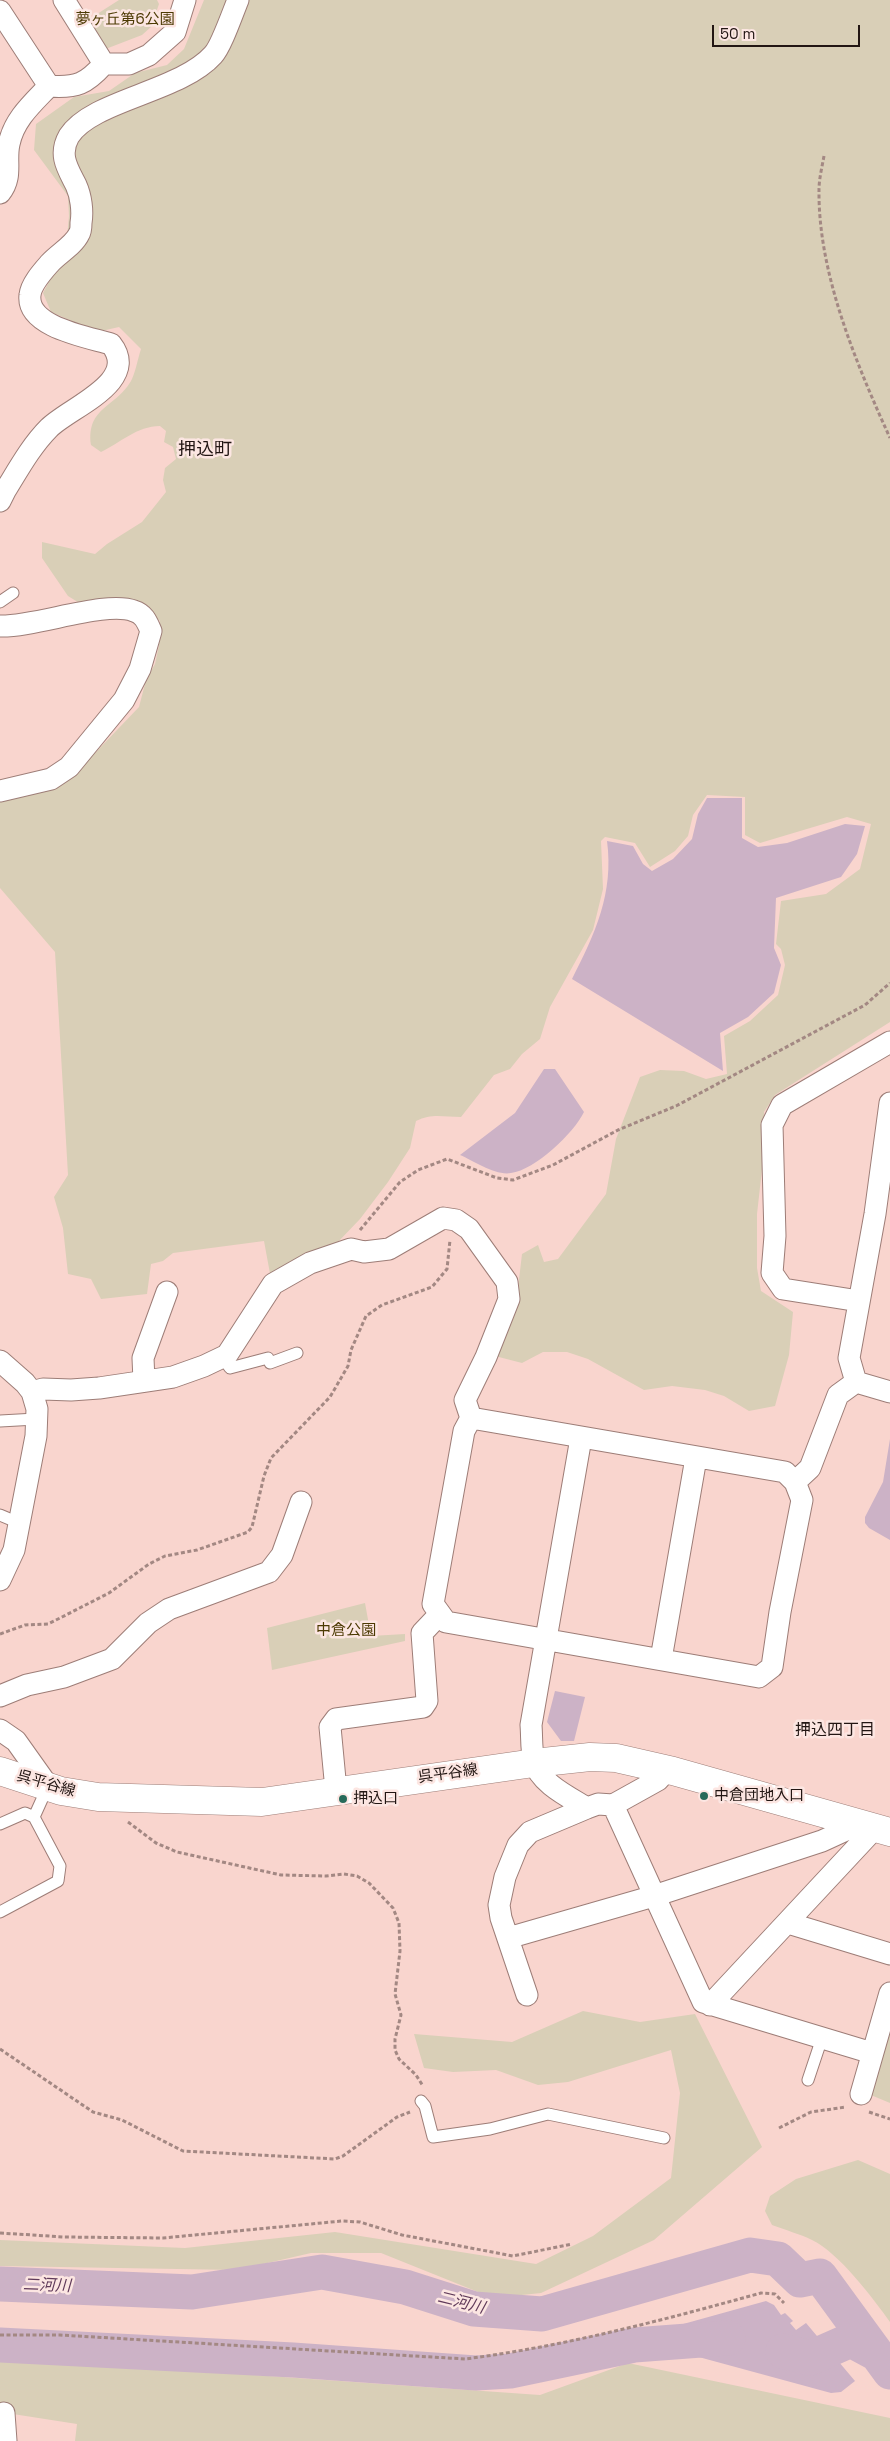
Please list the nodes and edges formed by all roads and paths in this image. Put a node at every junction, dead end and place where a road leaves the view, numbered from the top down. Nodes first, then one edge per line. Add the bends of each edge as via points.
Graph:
1 (64, 0) edge
2 (185, 0) edge
3 (238, 0) edge
4 (0, 11) edge
5 (104, 64) junction
6 (49, 86) junction
7 (824, 156) dead end
8 (0, 193) edge
9 (890, 438) edge
10 (0, 502) edge
11 (13, 594) dead end
12 (0, 602) edge
13 (0, 626) edge
14 (0, 791) edge
15 (890, 983) edge
16 (890, 1042) edge
17 (890, 1103) edge
18 (452, 1220) junction
19 (350, 1249) junction
20 (167, 1292) dead end
21 (859, 1301) junction
22 (297, 1353) dead end
23 (222, 1357) junction
24 (0, 1361) edge
25 (144, 1381) junction
26 (856, 1382) junction
27 (32, 1392) junction
28 (890, 1392) edge
29 (471, 1418) junction
30 (36, 1419) junction
31 (0, 1422) edge
32 (581, 1438) junction
33 (696, 1458) junction
34 (795, 1482) junction
35 (301, 1502) dead end
36 (0, 1515) edge
37 (20, 1523) junction
38 (0, 1580) edge
39 (440, 1614) junction
40 (0, 1634) edge
41 (545, 1638) junction
42 (661, 1659) junction
43 (0, 1696) edge
44 (0, 1730) edge
45 (534, 1762) junction
46 (666, 1770) junction
47 (0, 1771) edge
48 (48, 1786) junction
49 (336, 1790) junction
50 (613, 1805) junction
51 (587, 1808) junction
52 (34, 1818) junction
53 (125, 1819) dead end
54 (0, 1824) edge
55 (875, 1828) edge
56 (654, 1896) junction
57 (0, 1912) edge
58 (788, 1923) junction
59 (508, 1938) junction
60 (890, 1954) edge
61 (890, 1993) edge
62 (527, 1995) dead end
63 (710, 2004) junction
64 (822, 2038) junction
65 (0, 2050) edge
66 (872, 2054) junction
67 (808, 2080) dead end
68 (421, 2101) junction
69 (858, 2103) junction
70 (890, 2119) edge
71 (778, 2128) dead end
72 (664, 2138) dead end
73 (0, 2233) edge
74 (572, 2244) dead end
75 (784, 2303) dead end
76 (0, 2335) edge
77 (4, 2412) dead end
78 (6, 2441) edge

1 - 5 street
2 - 5 street via 175,32 149,55 130,64
3 - 10 street via 215,54 166,85 102,111 81,124 63,150 69,175 77,186 82,212 80,234 34,284 30,295 32,307 40,320 111,344 117,351 119,364 109,384 47,429 4,491
4 - 6 street
5 - 6 street via 89,80 69,87
6 - 8 street via 18,120 8,144 7,184
7 - 9 path via 819,189 822,236 836,302
11 - 12 lane
13 - 14 street via 26,625 120,608 145,617 151,631 140,669 124,700 69,767 51,779
15 - 19 path via 857,1010 676,1106 618,1130 553,1165 513,1180 497,1178 447,1158 418,1170 400,1182 360,1231
16 - 21 street via 782,1105 772,1125 775,1236 772,1273 783,1288
17 - 21 street
18 - 19 street via 443,1218 389,1249 364,1252
18 - 29 street via 469,1229 508,1282 509,1299 465,1400
18 - 40 path via 447,1269 443,1276 432,1287 382,1305 366,1316 351,1350 348,1366 330,1397 271,1458 248,1532 197,1550 165,1556 109,1593 48,1624 25,1625
19 - 23 street via 310,1263 273,1284 237,1340
20 - 25 street via 143,1358
21 - 26 street via 850,1358
22 - 23 lane via 270,1362 268,1358 230,1368
23 - 25 street via 173,1377
24 - 27 street
25 - 27 street via 71,1390 43,1388
26 - 28 street
26 - 34 street via 838,1395 810,1468
27 - 30 street
29 - 32 street
29 - 39 street via 464,1432 433,1604
30 - 31 lane
30 - 37 street via 36,1436
32 - 33 street
32 - 41 street
33 - 34 street via 785,1472
33 - 42 street
34 - 42 street via 802,1500 772,1667 759,1677
35 - 43 street via 282,1555 269,1572 169,1609 148,1623 112,1659
36 - 37 lane
37 - 38 street via 14,1550
39 - 41 street via 446,1622
39 - 49 street via 422,1633 427,1701 423,1707 336,1719 330,1727
41 - 42 street
41 - 45 street via 531,1725
44 - 48 street via 16,1741
45 - 46 main road, 呉平谷線 via 616,1758
45 - 49 main road, 呉平谷線
45 - 51 street via 542,1777
46 - 50 street via 658,1780
46 - 55 main road, 呉平谷線
47 - 48 main road, 呉平谷線
48 - 49 main road, 呉平谷線 via 98,1797 262,1802
48 - 52 lane
50 - 51 street via 598,1804
50 - 56 street
51 - 59 street via 530,1832 518,1845 505,1877 500,1905
52 - 54 lane via 25,1813
52 - 57 lane via 60,1866 58,1881
53 - 68 path via 156,1843 177,1852 281,1875 357,1876 384,1897 393,1908 400,1935 395,1994 401,2015 395,2050 399,2060 423,2084
55 - 56 street via 822,1841
55 - 58 street
56 - 59 street
56 - 63 street via 703,2002
58 - 60 street
58 - 63 street
59 - 62 street
61 - 66 street
63 - 64 street
64 - 66 street
64 - 67 lane
65 - 68 path via 93,2112 122,2120 167,2144 195,2153 334,2159 397,2117 418,2107
66 - 69 street
68 - 72 lane via 433,2137 490,2129 548,2114
69 - 70 path
69 - 71 path via 811,2112
73 - 74 path via 163,2238 342,2221 360,2222 402,2235 513,2256
75 - 76 path via 775,2294 761,2293 628,2329 517,2352 465,2359 60,2335
77 - 78 street

